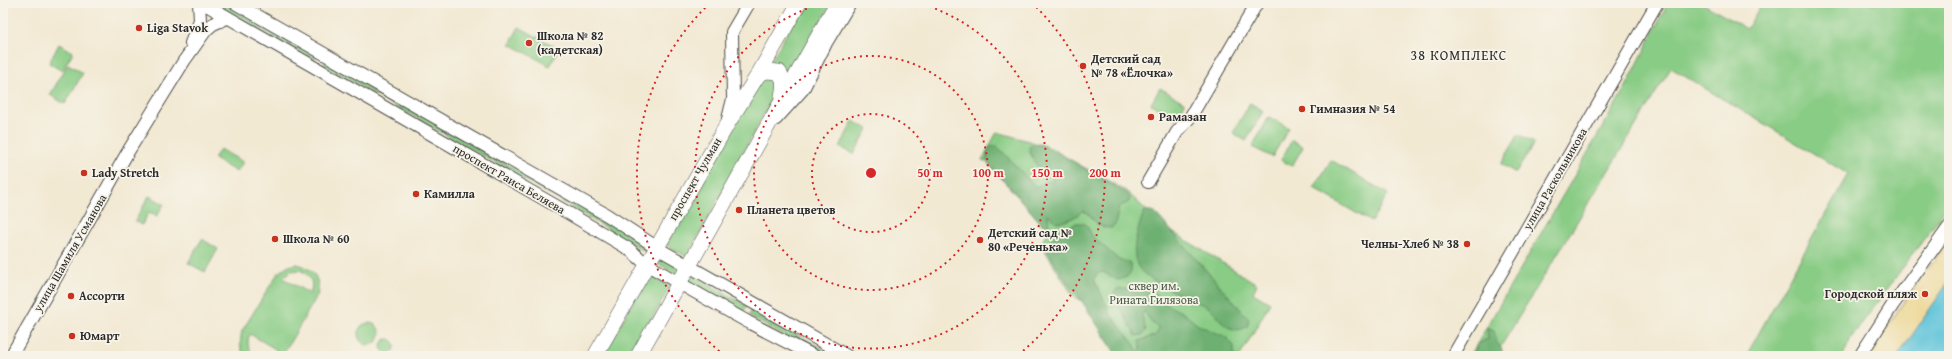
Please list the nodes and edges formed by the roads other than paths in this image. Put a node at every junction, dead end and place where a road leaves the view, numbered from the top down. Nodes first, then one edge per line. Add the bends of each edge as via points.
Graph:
1 (198, 3) edge
2 (202, 3) edge
3 (749, 3) edge
4 (799, 3) edge
5 (837, 3) edge
6 (850, 3) edge
7 (1257, 3) edge
8 (1657, 3) edge
9 (237, 4) edge
10 (227, 18) junction
11 (317, 50) junction
12 (184, 61) junction
13 (308, 64) junction
14 (758, 75) junction
15 (781, 99) junction
16 (728, 122) junction
17 (763, 133) junction
18 (1148, 182) dead end
19 (1949, 227) edge
20 (656, 246) junction
21 (646, 264) junction
22 (688, 266) junction
23 (679, 283) junction
24 (760, 306) junction
25 (748, 322) junction
26 (11, 356) edge
27 (595, 356) edge
28 (638, 356) edge
29 (814, 356) edge
30 (847, 356) edge
31 (1453, 356) edge
32 (1860, 356) edge

1 - 12 street via 200,20
2 - 10 street, проспект Раиса Беляева
3 - 16 street via 732,32 733,99
4 - 14 main road, проспект Чулман
5 - 15 main road
6 - 17 street via 826,43 803,90
7 - 18 street via 1191,116 1177,132
8 - 31 street, улица Раскольникова
9 - 11 street, проспект Раиса Беляева
10 - 12 street, улица Шамиля Усманова via 206,30
10 - 13 street, проспект Раиса Беляева
11 - 13 street via 322,57 321,62 316,65
11 - 20 street, проспект Раиса Беляева via 607,215
12 - 26 street, улица Шамиля Усманова via 129,150
13 - 21 street, проспект Раиса Беляева via 570,214 629,249
14 - 15 main road via 766,71 779,72 784,86
14 - 16 main road, проспект Чулман
15 - 17 main road
16 - 20 main road, проспект Чулман
17 - 22 main road
19 - 32 street via 1892,306
20 - 21 main road, проспект Чулман
20 - 22 street, проспект Раиса Беляева
21 - 23 street, проспект Раиса Беляева
21 - 27 main road, проспект Чулман
22 - 23 main road
22 - 24 street, проспект Раиса Беляева
23 - 25 street, проспект Раиса Беляева
23 - 28 main road
24 - 25 street via 753,306 747,312
24 - 30 street, проспект Раиса Беляева
25 - 29 street, проспект Раиса Беляева

